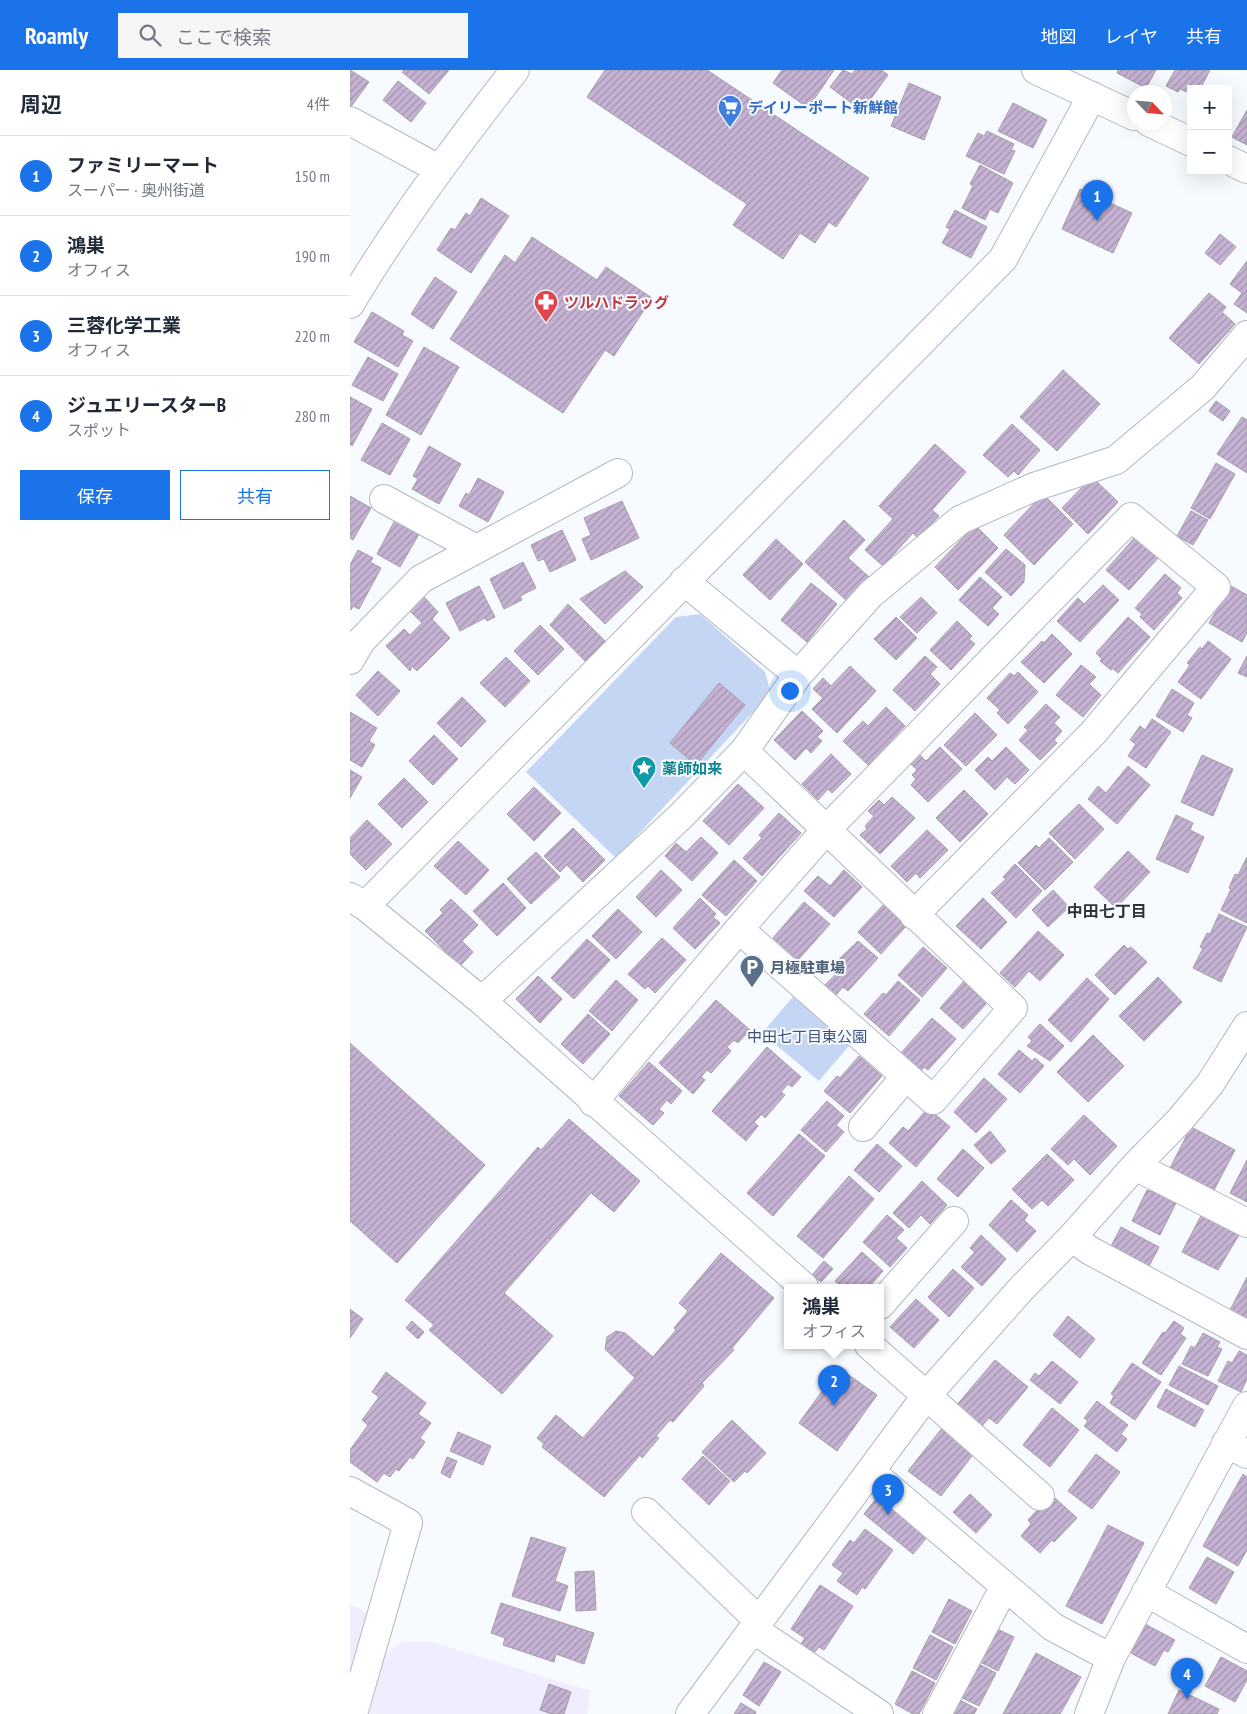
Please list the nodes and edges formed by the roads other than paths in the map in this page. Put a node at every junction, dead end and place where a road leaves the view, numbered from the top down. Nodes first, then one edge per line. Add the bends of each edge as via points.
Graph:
1 (515, 70) edge
2 (1036, 70) edge
3 (1092, 96) junction
4 (1127, 113) edge
5 (350, 121) edge
6 (1166, 130) edge
7 (1187, 140) edge
8 (1232, 162) edge
9 (439, 169) junction
10 (1247, 169) edge
11 (350, 304) edge
12 (1247, 335) edge
13 (618, 473) dead end
14 (384, 498) dead end
15 (476, 550) junction
16 (684, 581) junction
17 (354, 645) edge
18 (798, 675) junction
19 (744, 751) junction
20 (825, 831) junction
21 (357, 901) edge
22 (914, 915) junction
23 (739, 929) junction
24 (482, 1001) junction
25 (1247, 1026) edge
26 (906, 1076) junction
27 (593, 1102) junction
28 (863, 1127) dead end
29 (1135, 1166) junction
30 (954, 1221) dead end
31 (1247, 1224) edge
32 (1072, 1237) junction
33 (801, 1284) edge
34 (884, 1300) edge
35 (1247, 1335) edge
36 (873, 1349) edge
37 (926, 1396) junction
38 (1247, 1406) edge
39 (1237, 1449) edge
40 (871, 1472) junction
41 (350, 1491) edge
42 (1040, 1496) dead end
43 (646, 1512) dead end
44 (1005, 1586) junction
45 (1146, 1592) junction
46 (756, 1625) junction
47 (1247, 1649) edge
48 (1111, 1658) junction
49 (353, 1714) edge
50 (690, 1714) edge
51 (879, 1714) edge
52 (937, 1714) edge
53 (1089, 1714) edge

1 - 9 street
2 - 3 street
3 - 4 street
3 - 16 street via 1003,259
5 - 9 street
6 - 7 street
8 - 10 street
9 - 11 street
12 - 18 street via 1203,386 1116,460 1034,487 960,520 871,594
13 - 15 street
14 - 15 street
15 - 17 street via 421,579
16 - 18 street
16 - 21 street
18 - 19 street
19 - 20 street
19 - 24 street via 680,817
20 - 22 street
20 - 22 street via 1131,517 1216,587 1093,733
20 - 23 street
21 - 24 street
22 - 26 street via 1013,1008 933,1100
23 - 26 street
23 - 27 street
24 - 27 street
25 - 29 street via 1210,1084
26 - 28 street
27 - 33 street
29 - 31 street
29 - 32 street
30 - 34 street
32 - 35 street via 1089,1250
32 - 37 street
36 - 37 street
37 - 40 street
37 - 42 street
38 - 39 street
39 - 45 street
40 - 44 street
40 - 46 street
41 - 49 street via 408,1523
43 - 46 street
44 - 48 street via 1052,1627
44 - 52 street
45 - 47 street
45 - 48 street
46 - 50 street
46 - 51 street
48 - 53 street

